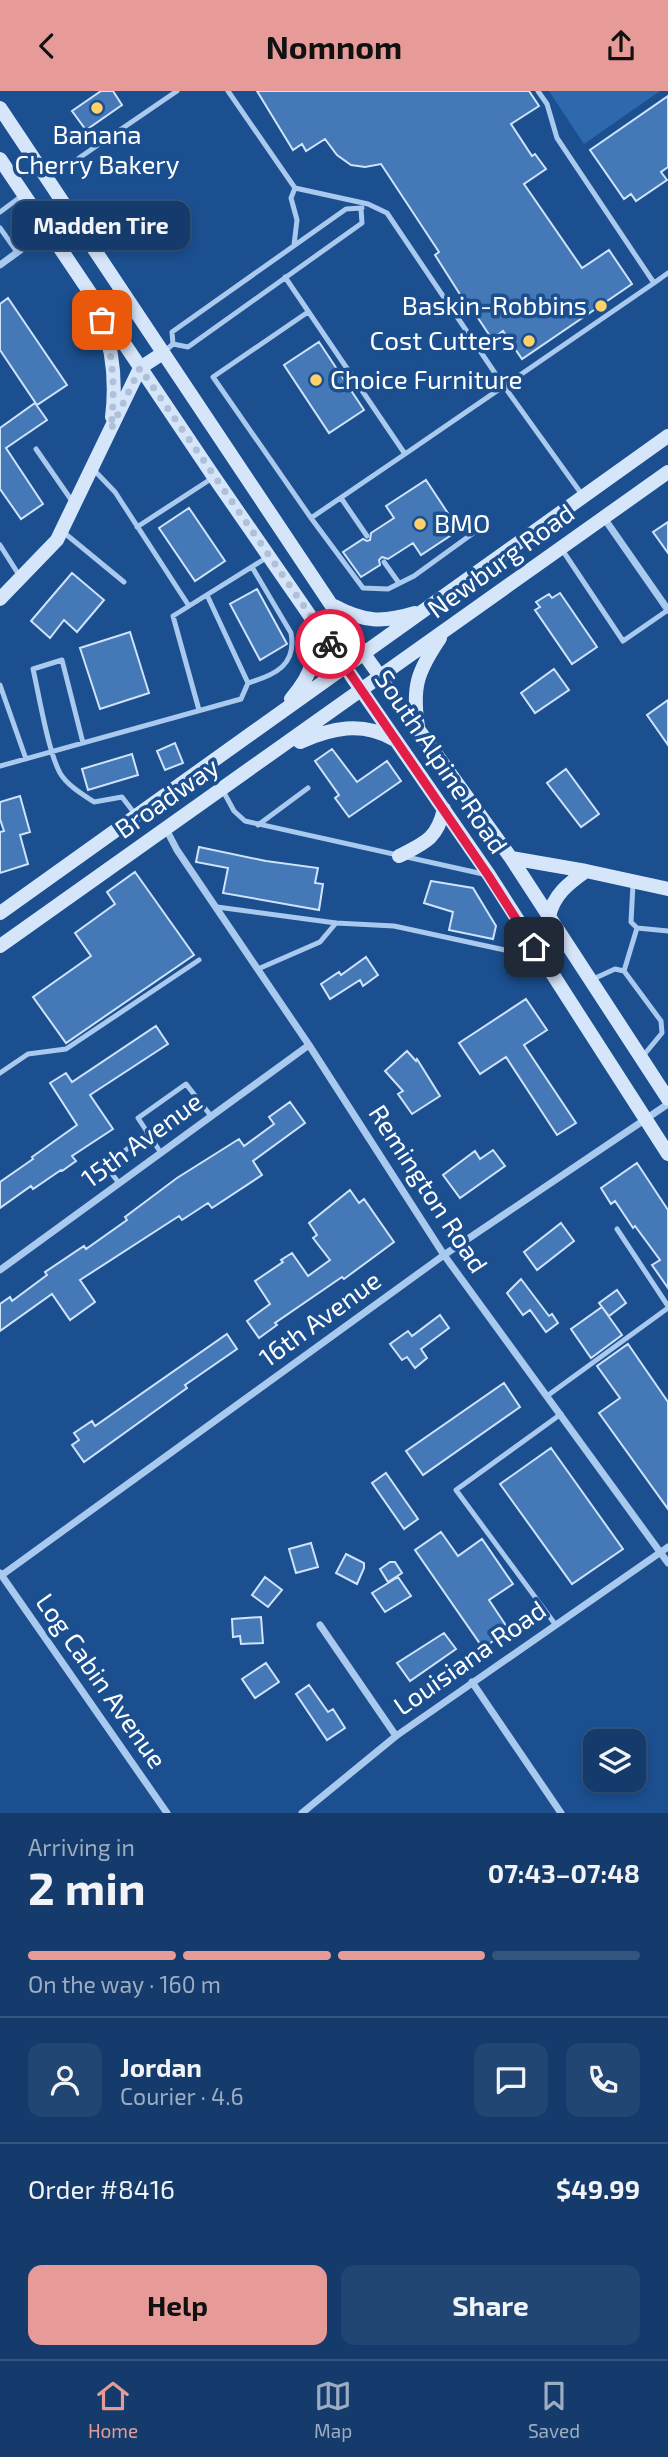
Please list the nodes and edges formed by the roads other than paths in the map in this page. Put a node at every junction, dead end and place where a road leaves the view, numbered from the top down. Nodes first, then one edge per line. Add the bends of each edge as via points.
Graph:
1 (177, 91) edge
2 (228, 91) edge
3 (538, 91) edge
4 (0, 108) edge
5 (79, 158) dead end
6 (0, 159) edge
7 (295, 188) junction
8 (24, 195) junction
9 (368, 204) junction
10 (361, 209) junction
11 (0, 212) edge
12 (0, 228) edge
13 (48, 230) junction
14 (295, 245) junction
15 (17, 252) junction
16 (0, 264) edge
17 (668, 273) edge
18 (285, 277) junction
19 (654, 283) junction
20 (96, 302) junction
21 (309, 311) junction
22 (168, 349) junction
23 (140, 368) junction
24 (505, 387) junction
25 (111, 429) junction
26 (668, 436) edge
27 (36, 449) dead end
28 (405, 454) junction
29 (92, 468) junction
30 (668, 472) edge
31 (214, 477) junction
32 (583, 496) junction
33 (341, 498) junction
34 (74, 505) junction
35 (311, 518) junction
36 (603, 518) junction
37 (137, 527) junction
38 (62, 531) junction
39 (472, 534) dead end
40 (367, 536) dead end
41 (0, 545) edge
42 (561, 548) junction
43 (269, 556) junction
44 (384, 562) dead end
45 (252, 567) junction
46 (21, 577) junction
47 (124, 582) dead end
48 (399, 583) junction
49 (207, 595) junction
50 (0, 599) edge
51 (330, 603) junction
52 (189, 606) junction
53 (427, 609) junction
54 (668, 610) edge
55 (311, 616) junction
56 (444, 632) junction
57 (364, 654) junction
58 (346, 667) junction
59 (380, 677) junction
60 (248, 683) junction
61 (1, 686) edge
62 (362, 690) junction
63 (200, 710) junction
64 (281, 713) junction
65 (418, 729) junction
66 (398, 741) junction
67 (83, 743) junction
68 (53, 752) junction
69 (268, 757) junction
70 (26, 759) junction
71 (0, 766) edge
72 (308, 787) dead end
73 (222, 789) junction
74 (444, 809) junction
75 (136, 815) junction
76 (258, 825) junction
77 (166, 829) junction
78 (399, 856) junction
79 (511, 859) junction
80 (586, 871) junction
81 (488, 875) junction
82 (633, 881) junction
83 (668, 889) edge
84 (216, 907) junction
85 (0, 913) edge
86 (549, 916) junction
87 (336, 923) junction
88 (637, 928) junction
89 (668, 931) edge
90 (0, 946) edge
91 (528, 955) dead end
92 (199, 960) dead end
93 (258, 969) junction
94 (624, 971) junction
95 (591, 980) junction
96 (309, 1045) junction
97 (642, 1057) junction
98 (0, 1073) edge
99 (668, 1101) edge
100 (211, 1116) junction
101 (644, 1119) junction
102 (148, 1134) junction
103 (161, 1153) junction
104 (668, 1154) edge
105 (119, 1183) junction
106 (617, 1229) dead end
107 (444, 1255) junction
108 (0, 1270) edge
109 (668, 1307) edge
110 (547, 1396) junction
111 (561, 1414) junction
112 (668, 1547) edge
113 (660, 1552) junction
114 (668, 1563) edge
115 (1, 1574) edge
116 (555, 1624) junction
117 (320, 1625) dead end
118 (472, 1682) junction
119 (396, 1735) junction
120 (167, 1813) edge
121 (302, 1813) edge
122 (561, 1813) edge

1 - 5 lane
2 - 7 lane
3 - 19 lane via 557,138
4 - 22 main road, South Alpine Road
6 - 8 main road, South Alpine Road
7 - 9 lane
7 - 14 lane via 291,198 297,220
8 - 11 lane
8 - 13 main road, South Alpine Road
9 - 10 lane
9 - 24 lane via 387,213
10 - 14 lane via 346,209
10 - 18 lane via 362,223
12 - 15 lane
13 - 15 street
13 - 20 main road, South Alpine Road
14 - 22 lane via 172,332
15 - 16 street
17 - 19 lane
18 - 21 lane
18 - 22 lane via 188,347
19 - 24 lane
20 - 23 main road, South Alpine Road
20 - 25 main road via 113,371
21 - 28 lane
21 - 35 lane via 213,377
22 - 23 main road
22 - 51 main road, South Alpine Road
23 - 25 main road
23 - 31 main road, South Alpine Road
24 - 28 lane
24 - 32 lane
25 - 29 main road
26 - 32 main road, Newburg Road
27 - 34 lane
28 - 33 lane
29 - 34 main road
29 - 37 lane via 116,492
30 - 36 main road, Newburg Road
31 - 37 lane
31 - 43 main road, South Alpine Road
32 - 53 main road, Newburg Road
33 - 35 lane
33 - 40 lane
34 - 38 main road
35 - 48 lane via 363,588 388,589
36 - 42 main road, Newburg Road
36 - 54 street
37 - 52 lane
38 - 46 main road
38 - 47 lane
39 - 48 lane
41 - 46 lane
42 - 54 lane via 623,641
42 - 56 main road, Newburg Road
43 - 45 lane
43 - 55 main road, South Alpine Road
44 - 48 lane
45 - 49 lane
45 - 60 lane via 291,633 293,646 289,660 278,671
46 - 50 main road
49 - 52 lane
49 - 60 lane
51 - 53 main road via 368,620 389,620
51 - 57 main road, South Alpine Road
52 - 63 lane via 173,616
53 - 57 main road, Newburg Road
55 - 58 main road, South Alpine Road
55 - 64 main road via 316,644 313,667
56 - 59 main road, Newburg Road
56 - 65 main road via 418,678 414,700
57 - 58 main road, Newburg Road
57 - 59 main road, South Alpine Road
58 - 62 main road, South Alpine Road
58 - 64 main road, Broadway
59 - 62 main road, Newburg Road
59 - 65 main road, South Alpine Road
60 - 63 lane via 241,699
61 - 70 lane
62 - 66 main road, South Alpine Road
62 - 69 main road, Broadway
63 - 67 lane
64 - 75 main road, Broadway
65 - 79 main road, South Alpine Road
66 - 69 main road via 380,731 337,729
66 - 74 main road, South Alpine Road
67 - 68 lane
67 - 68 lane via 62,660 33,669
68 - 70 lane
68 - 75 lane via 60,773 78,792 93,802 122,797
69 - 73 main road, Broadway
70 - 71 lane
72 - 76 lane
73 - 76 lane via 234,811
73 - 77 main road, Broadway
74 - 78 main road via 433,836
74 - 81 main road, South Alpine Road
75 - 85 main road, Broadway
76 - 78 lane
77 - 84 street, Remington Road
77 - 90 main road, Broadway
78 - 81 lane
79 - 80 main road
79 - 86 main road, South Alpine Road
80 - 82 main road
80 - 86 main road via 557,895
81 - 101 main road, South Alpine Road
82 - 83 main road
82 - 88 lane via 631,922
84 - 87 lane
84 - 93 street, Remington Road
86 - 95 main road, South Alpine Road
87 - 91 lane via 394,926
87 - 93 lane via 320,942
88 - 89 lane
88 - 94 lane
92 - 98 lane via 66,1049 29,1053
93 - 96 street, Remington Road
94 - 95 lane via 615,969
94 - 97 lane via 661,1021 662,1033
95 - 97 main road, South Alpine Road
96 - 100 street, 15th Avenue
96 - 107 street, Remington Road
97 - 99 main road, South Alpine Road
99 - 101 street, 16th Avenue
100 - 102 lane via 186,1084 138,1118
100 - 103 street, 15th Avenue
101 - 104 main road, South Alpine Road
101 - 107 street, 16th Avenue
102 - 103 lane
102 - 105 lane via 105,1165
103 - 105 street, 15th Avenue
105 - 108 street, 15th Avenue
106 - 109 lane
107 - 110 street, Remington Road
107 - 115 street, 16th Avenue
109 - 110 lane
110 - 111 street, Remington Road
111 - 113 street, Remington Road
111 - 116 lane via 456,1490
112 - 113 street, Louisiana Road
113 - 114 street, Remington Road
113 - 116 street, Louisiana Road
115 - 120 street, Log Cabin Avenue
116 - 118 street, Louisiana Road
117 - 119 street
118 - 119 street, Louisiana Road
118 - 122 street
119 - 121 street, Louisiana Road

